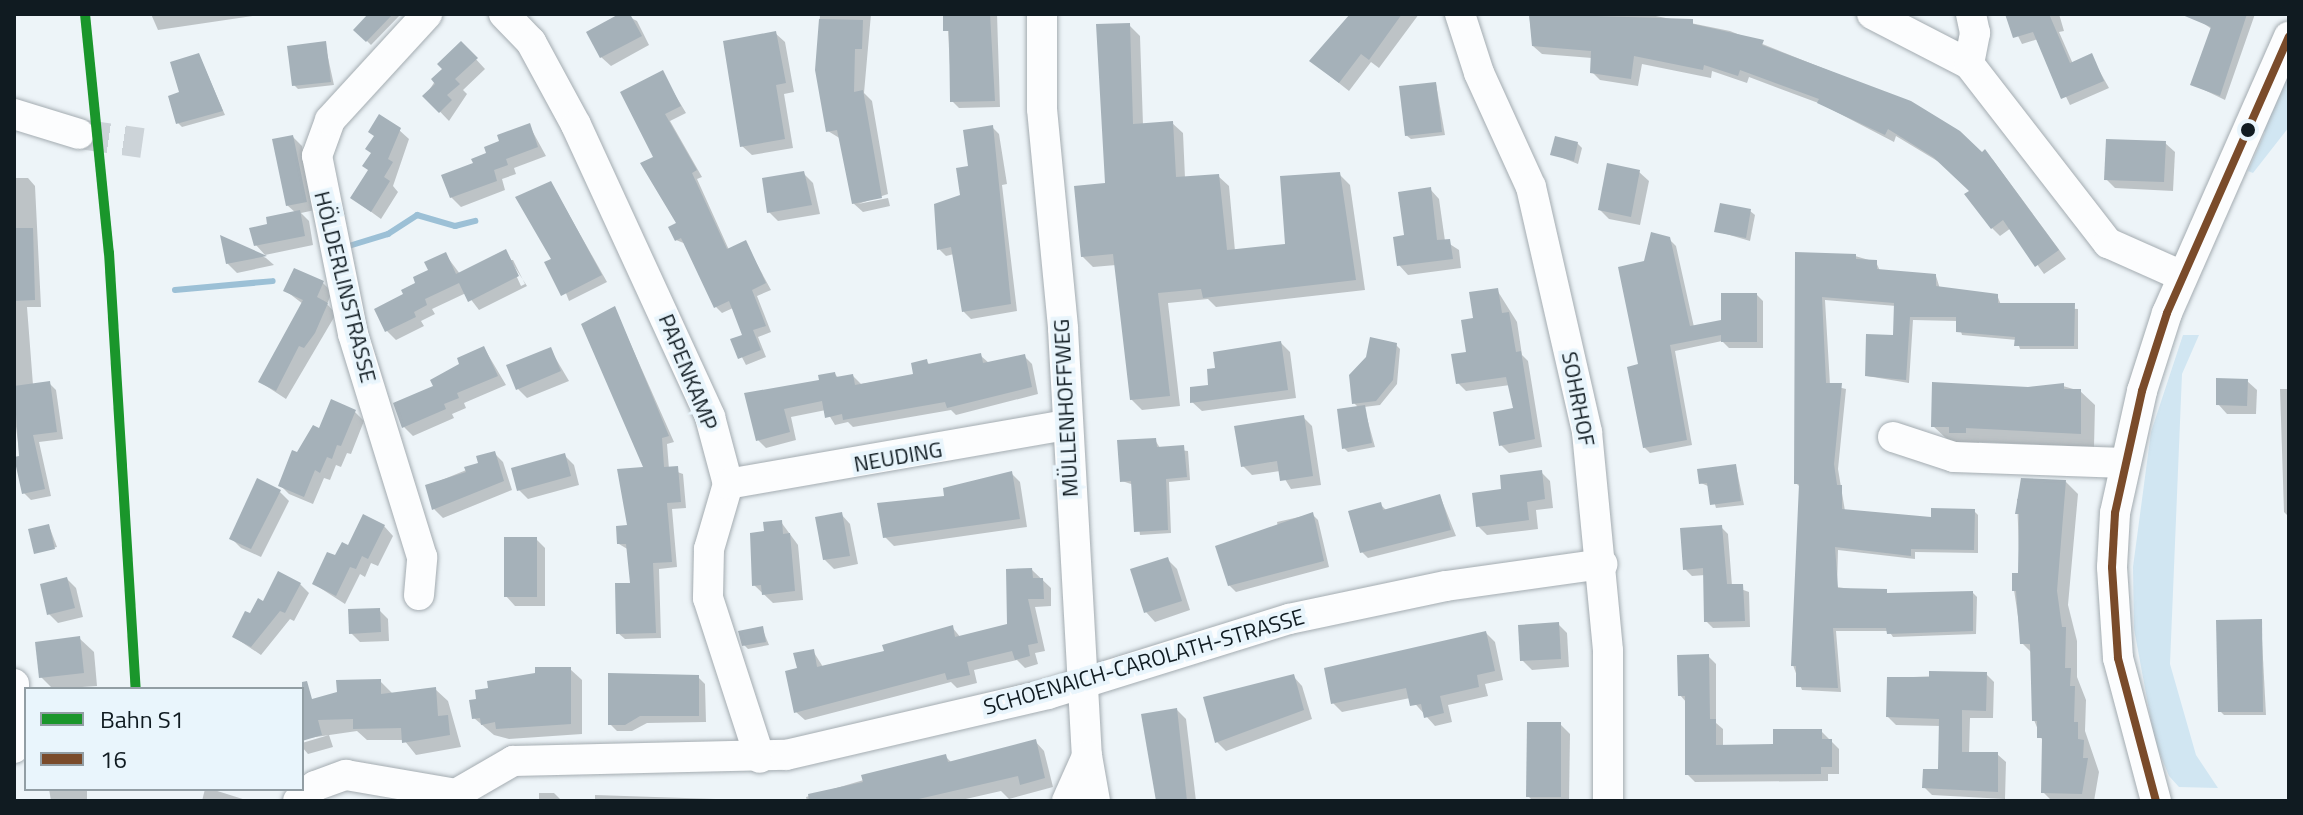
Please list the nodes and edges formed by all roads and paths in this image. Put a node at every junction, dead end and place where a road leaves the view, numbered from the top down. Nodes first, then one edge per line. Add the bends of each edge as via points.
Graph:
1 (427, 14) edge
2 (504, 14) edge
3 (1042, 14) edge
4 (1460, 14) edge
5 (1872, 14) edge
6 (1971, 14) edge
7 (2289, 37) edge
8 (1969, 64) junction
9 (14, 114) edge
10 (79, 134) tunnel mouth
11 (2182, 276) junction
12 (1067, 425) junction
13 (1893, 437) dead end
14 (2125, 463) junction
15 (728, 484) junction
16 (1602, 564) junction
17 (419, 595) dead end
18 (1085, 682) junction
19 (14, 684) edge
20 (14, 748) edge
21 (1087, 756) junction
22 (760, 758) junction
23 (456, 797) edge
24 (298, 801) edge
25 (1067, 801) edge
26 (1095, 801) edge
27 (1608, 801) edge
28 (2156, 801) edge

1 - 17 street, HÖLDERLINSTRASSE via 330,120 317,156 353,334 422,557
2 - 15 street, PAPENKAMP via 531,42 610,196 710,417
3 - 12 street, MÜLLENHOFFWEG via 1042,109
4 - 16 street, SOHRHOF via 1479,73 1531,187 1587,432
5 - 8 street
6 - 8 street via 1975,33
7 - 11 street
8 - 11 street via 2108,243
9 - 10 street
11 - 14 street via 2142,391
12 - 15 street, NEUDING
12 - 18 street, MÜLLENHOFFWEG
13 - 14 street via 1954,457
14 - 28 street via 2112,567 2116,643 2134,734
15 - 22 street via 709,549 708,598
16 - 18 street, SCHOENAICH-CAROLATH-STRASSE via 1446,586 1289,619
16 - 27 street, SOHRHOF
18 - 21 street, MÜLLENHOFFWEG
18 - 22 street, SCHOENAICH-CAROLATH-STRASSE
19 - 20 street
21 - 25 street
21 - 26 street, MÜLLENHOFFWEG
22 - 23 street, SCHOENAICH-CAROLATH-STRASSE via 513,761
23 - 24 street via 346,775 315,786

